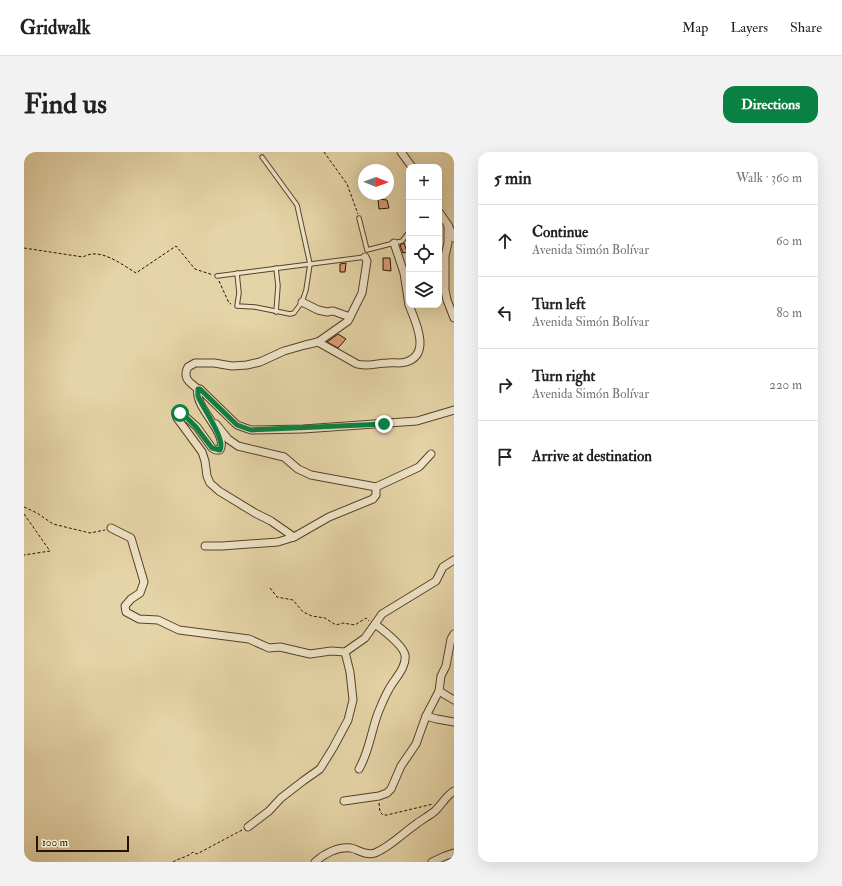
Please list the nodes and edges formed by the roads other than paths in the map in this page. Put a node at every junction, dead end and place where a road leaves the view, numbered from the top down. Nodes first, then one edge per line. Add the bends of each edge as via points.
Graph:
1 (401, 152) edge
2 (262, 157) dead end
3 (410, 164) edge
4 (442, 216) edge
5 (359, 218) road end
6 (448, 225) junction
7 (406, 236) edge
8 (454, 238) edge
9 (394, 243) junction
10 (365, 257) joint
11 (310, 264) junction
12 (276, 268) junction
13 (237, 273) junction
14 (217, 276) road end
15 (406, 286) edge
16 (302, 302) junction
17 (410, 308) edge
18 (276, 312) junction
19 (350, 317) junction
20 (454, 318) edge
21 (318, 342) junction
22 (198, 389) junction
23 (454, 410) edge
24 (210, 418) junction
25 (431, 454) dead end
26 (376, 487) junction
27 (111, 528) road end
28 (294, 537) junction
29 (205, 546) dead end
30 (454, 560) edge
31 (375, 624) junction
32 (454, 634) edge
33 (345, 652) junction
34 (439, 691) junction
35 (454, 700) edge
36 (426, 716) junction
37 (454, 722) edge
38 (359, 769) dead end
39 (454, 791) edge
40 (344, 801) dead end
41 (248, 827) road end
42 (454, 853) edge
43 (315, 862) edge
44 (432, 862) edge

1 - 3 street
2 - 11 lane via 297,205
4 - 6 street
5 - 9 lane via 366,249
6 - 8 street
6 - 20 street via 445,290
7 - 9 lane via 402,241
9 - 15 street
10 - 11 lane
10 - 19 street via 367,261 362,293
11 - 12 lane
11 - 16 lane
12 - 13 lane
12 - 18 lane
13 - 14 lane
13 - 18 lane via 237,306
16 - 18 lane via 294,313
16 - 19 street via 318,310 333,311
17 - 21 street via 421,345 416,356 405,363 363,366
19 - 21 street
21 - 22 street via 246,365 195,363 188,367 185,375
22 - 23 street via 237,425 251,430 417,421
22 - 24 street via 198,396
24 - 26 street via 228,439 238,446 284,457 298,469 311,475
24 - 28 street via 222,442 220,450 212,448 187,418 180,413 176,415 202,452 210,484
25 - 26 street via 419,467
26 - 28 street via 373,499
27 - 33 street via 131,538 141,568 144,582 140,593 125,606 126,612 139,619 158,620 180,630 249,639 269,648 280,647 310,654
28 - 29 street via 278,542
30 - 31 street via 443,567 436,581 382,614
31 - 33 street via 365,638
31 - 38 street via 400,647 405,654 405,663 389,688
32 - 34 street
33 - 41 street via 353,700 348,720 333,748 320,769
34 - 35 street
34 - 36 street
36 - 37 street
36 - 40 street via 416,744 387,794
39 - 43 street via 434,812 374,853 368,854 350,848 336,850 324,854
42 - 44 street

